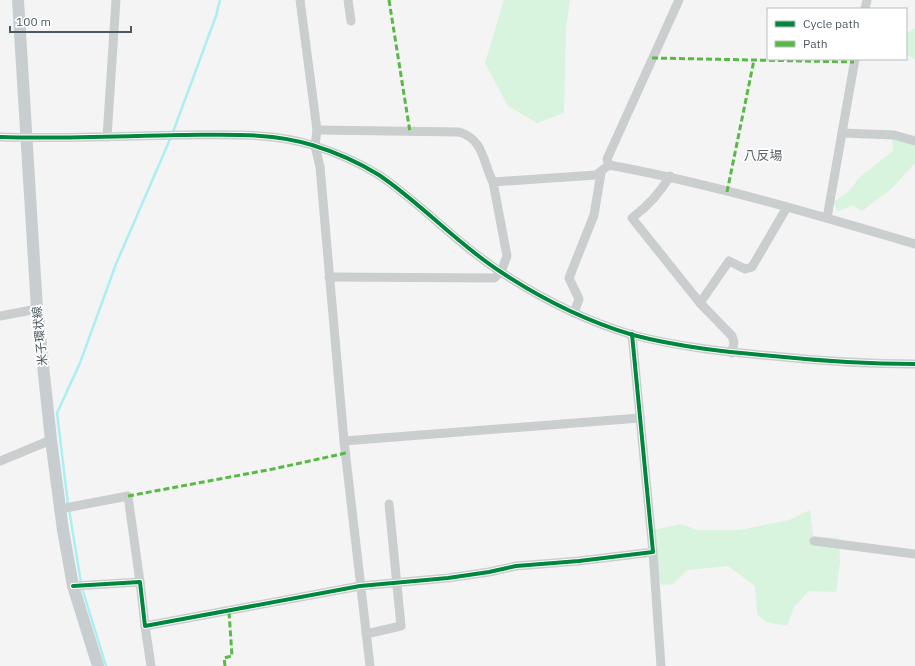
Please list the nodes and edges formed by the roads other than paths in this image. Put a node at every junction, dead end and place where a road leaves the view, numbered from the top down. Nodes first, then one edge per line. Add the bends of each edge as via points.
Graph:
1 (18, 0) edge
2 (116, 0) edge
3 (300, 0) edge
4 (348, 0) edge
5 (679, 0) edge
6 (351, 21) dead end
7 (855, 60) edge
8 (317, 130) junction
9 (842, 132) junction
10 (0, 137) edge
11 (107, 137) junction
12 (26, 138) junction
13 (915, 141) edge
14 (315, 146) junction
15 (609, 165) junction
16 (602, 172) junction
17 (670, 176) junction
18 (493, 182) junction
19 (787, 207) junction
20 (827, 218) junction
21 (915, 244) edge
22 (500, 272) junction
23 (329, 277) junction
24 (700, 303) junction
25 (37, 309) junction
26 (574, 313) junction
27 (0, 316) edge
28 (632, 334) junction
29 (732, 353) junction
30 (915, 364) edge
31 (640, 418) junction
32 (51, 440) junction
33 (344, 441) junction
34 (0, 461) edge
35 (389, 504) dead end
36 (60, 509) junction
37 (814, 541) dead end
38 (653, 552) junction
39 (915, 554) edge
40 (140, 582) junction
41 (397, 584) junction
42 (73, 586) junction
43 (360, 586) junction
44 (145, 626) junction
45 (366, 634) junction
46 (98, 666) edge
47 (151, 666) edge
48 (370, 666) edge
49 (661, 666) edge

1 - 12 main road, 米子環状線
2 - 11 street
3 - 8 street
4 - 6 street
5 - 15 street via 607,159
7 - 9 street
8 - 14 street
8 - 18 street via 459,132 469,135 476,143
9 - 13 street via 894,135
9 - 20 street
10 - 12 street
11 - 12 street
11 - 14 street via 270,136
12 - 25 main road, 米子環状線
14 - 22 street via 348,158 377,174
14 - 23 street via 320,167
15 - 16 street
15 - 17 street
16 - 18 street via 596,175
16 - 26 street via 594,214 569,278 579,299
17 - 19 street
17 - 24 street via 647,207 632,218
18 - 22 street via 507,256
19 - 20 street
19 - 24 street via 752,267 746,269 729,261
20 - 21 street
22 - 23 street via 494,278
22 - 26 street
23 - 33 street
24 - 29 street via 732,336
25 - 27 street
25 - 32 main road, 米子環状線
26 - 28 street
28 - 29 street via 679,345
28 - 31 street
29 - 30 street via 837,362
31 - 33 street
31 - 38 street
32 - 34 street
32 - 36 main road, 米子環状線
33 - 43 street
35 - 41 street
36 - 40 street via 128,496
36 - 42 main road, 米子環状線
37 - 39 street
38 - 41 street via 516,566
38 - 49 street
40 - 42 street
40 - 44 street
41 - 43 street
41 - 45 street via 401,626
42 - 46 main road, 米子環状線
43 - 44 street
43 - 45 street
44 - 47 street
45 - 48 street

